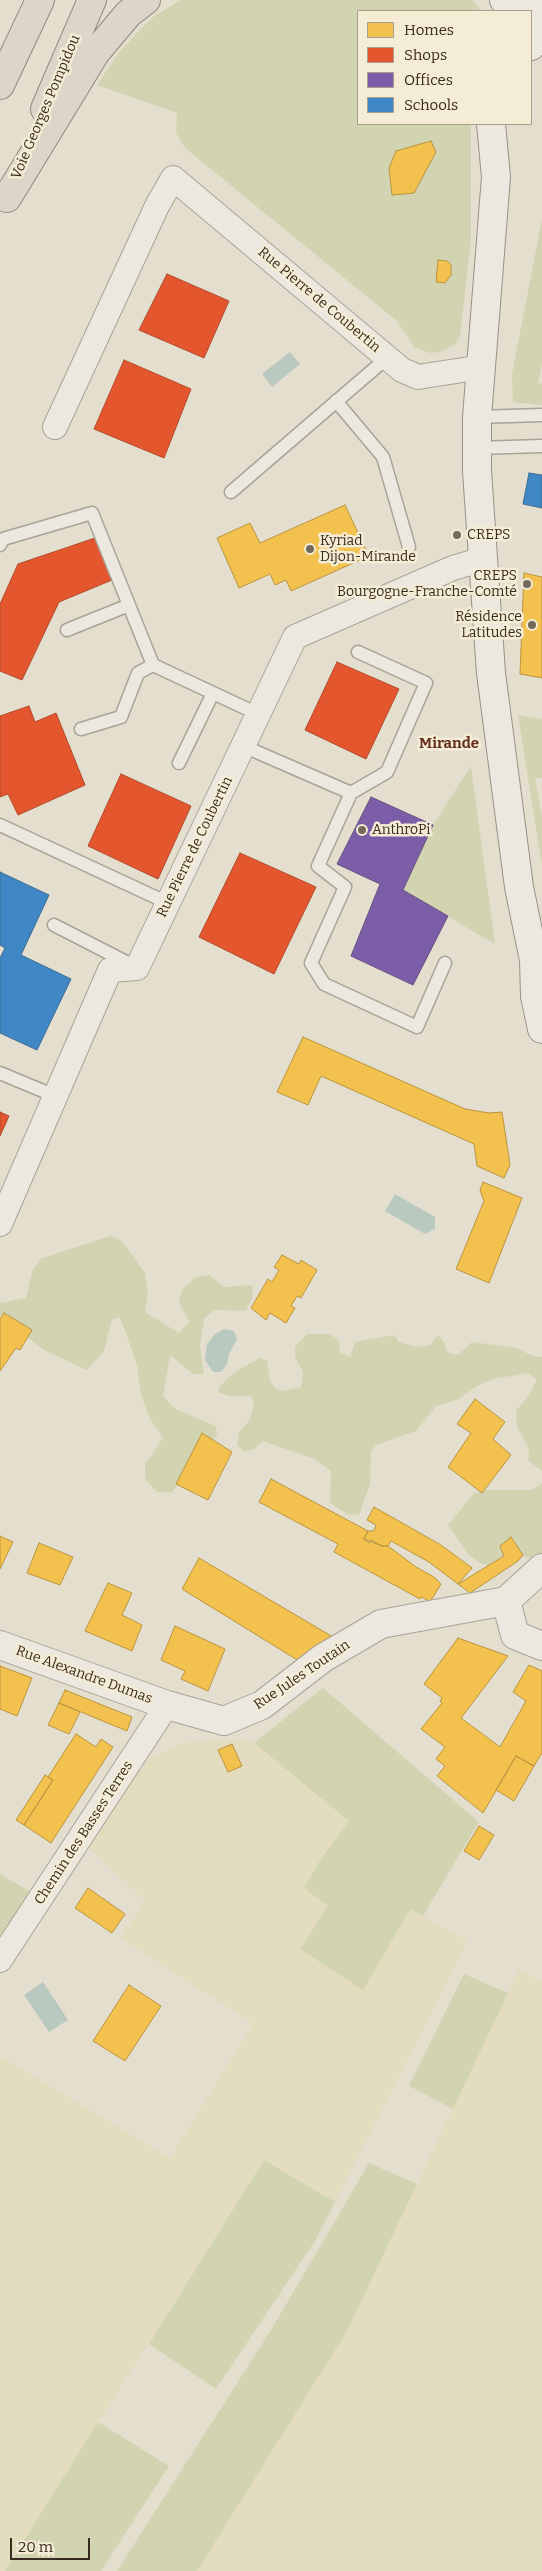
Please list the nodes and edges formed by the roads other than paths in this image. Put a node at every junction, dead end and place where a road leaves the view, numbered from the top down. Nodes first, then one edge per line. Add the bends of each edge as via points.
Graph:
1 (40, 0) edge
2 (92, 0) edge
3 (146, 0) edge
4 (502, 0) edge
5 (542, 8) edge
6 (542, 26) edge
7 (532, 44) edge
8 (0, 85) edge
9 (491, 125) edge
10 (509, 125) edge
11 (496, 177) junction
12 (4, 206) edge
13 (388, 358) junction
14 (482, 367) junction
15 (336, 401) junction
16 (542, 415) edge
17 (477, 417) junction
18 (55, 427) dead end
19 (542, 446) edge
20 (476, 448) junction
21 (232, 492) dead end
22 (0, 545) edge
23 (408, 547) dead end
24 (483, 558) junction
25 (129, 604) junction
26 (67, 630) dead end
27 (358, 652) dead end
28 (154, 665) junction
29 (213, 693) junction
30 (258, 714) junction
31 (81, 729) dead end
32 (243, 746) junction
33 (179, 763) dead end
34 (351, 792) junction
35 (0, 825) edge
36 (168, 902) junction
37 (54, 925) dead end
38 (445, 964) dead end
39 (137, 968) junction
40 (542, 1029) edge
41 (0, 1073) edge
42 (55, 1096) junction
43 (0, 1224) edge
44 (542, 1568) edge
45 (506, 1601) junction
46 (0, 1645) edge
47 (542, 1646) edge
48 (168, 1705) junction
49 (0, 1960) edge

1 - 8 highway
2 - 12 highway, Voie Georges Pompidou
3 - 12 highway via 122,19 96,52
4 - 5 main road via 520,7
6 - 7 main road
9 - 11 main road
10 - 11 main road
11 - 14 main road
13 - 14 street, Rue Pierre de Coubertin via 402,370 418,377
13 - 15 lane
13 - 18 street, Rue Pierre de Coubertin via 173,178
14 - 17 main road
15 - 21 lane
15 - 23 lane via 383,457
16 - 17 lane
17 - 20 main road
19 - 20 lane
20 - 24 main road
22 - 25 lane via 3,539 92,512
24 - 30 street, Rue Pierre de Coubertin via 295,637
24 - 40 main road via 491,673 519,887 534,960 535,996
25 - 26 lane
25 - 28 lane
27 - 34 lane via 426,683 387,772
28 - 29 lane
28 - 31 lane via 138,674 121,716
29 - 30 lane
29 - 33 lane
30 - 32 street, Rue Pierre de Coubertin
32 - 34 lane
32 - 36 street, Rue Pierre de Coubertin
34 - 38 lane via 318,866 345,887 311,963 324,984 417,1026
35 - 36 lane
36 - 39 street, Rue Pierre de Coubertin
37 - 39 lane
39 - 42 street via 110,970
41 - 42 lane
42 - 43 street
44 - 45 main road
45 - 47 main road via 515,1635
45 - 48 main road, Rue Jules Toutain via 381,1624 323,1658 262,1705 224,1721
46 - 48 main road, Rue Alexandre Dumas
48 - 49 street, Chemin des Basses Terres

